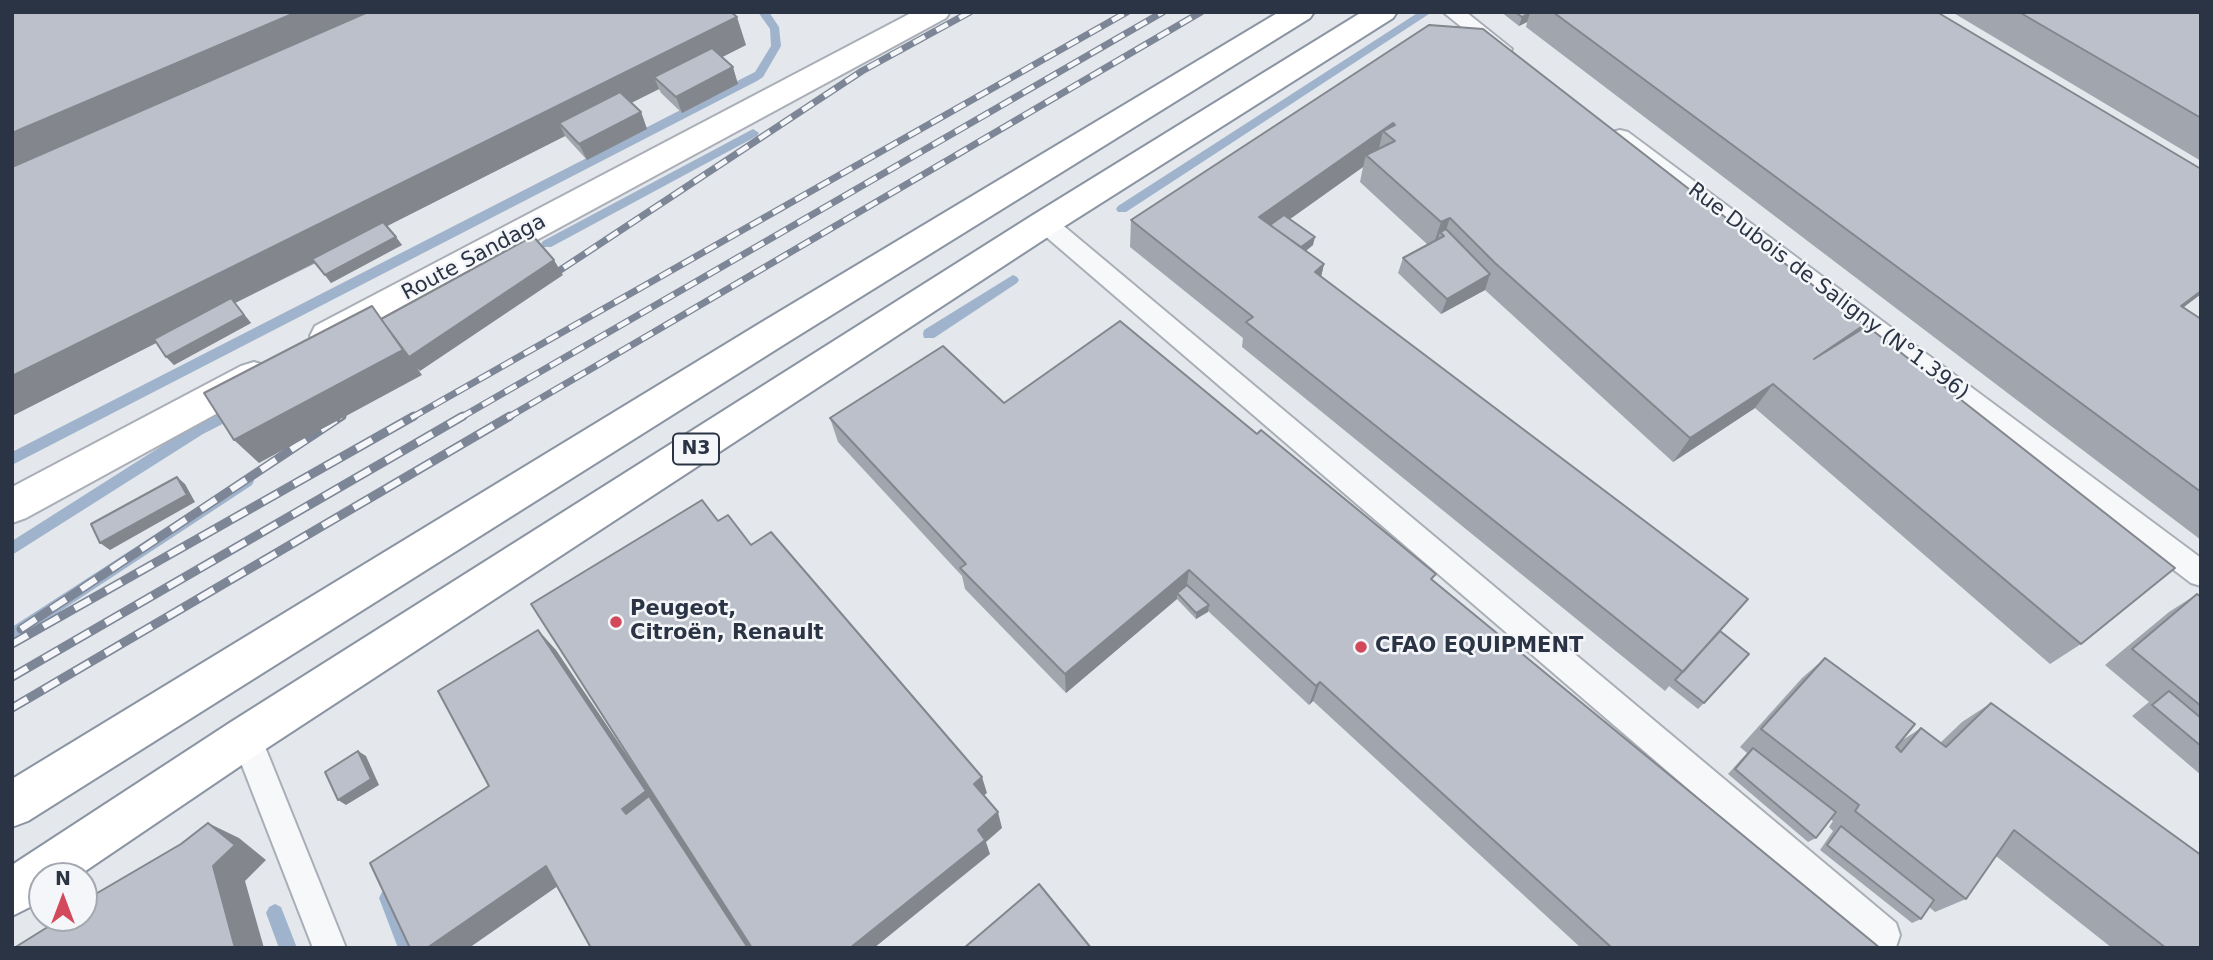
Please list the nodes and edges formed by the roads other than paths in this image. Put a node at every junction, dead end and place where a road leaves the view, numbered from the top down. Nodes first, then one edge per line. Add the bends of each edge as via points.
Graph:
1 (936, 12) edge
2 (1300, 12) edge
3 (1383, 12) edge
4 (1453, 12) edge
5 (1520, 62) edge
6 (1598, 120) edge
7 (1045, 223) junction
8 (12, 506) edge
9 (2201, 574) edge
10 (246, 737) junction
11 (12, 805) edge
12 (12, 893) edge
13 (1884, 935) dead end
14 (330, 948) edge

1 - 8 main road, Route Sandaga
2 - 11 main road
3 - 7 main road, N3
4 - 5 lane
6 - 9 lane, Rue Dubois de Saligny (N°1.396)
7 - 10 main road, N3
7 - 13 lane
10 - 12 main road, N3
10 - 14 lane

